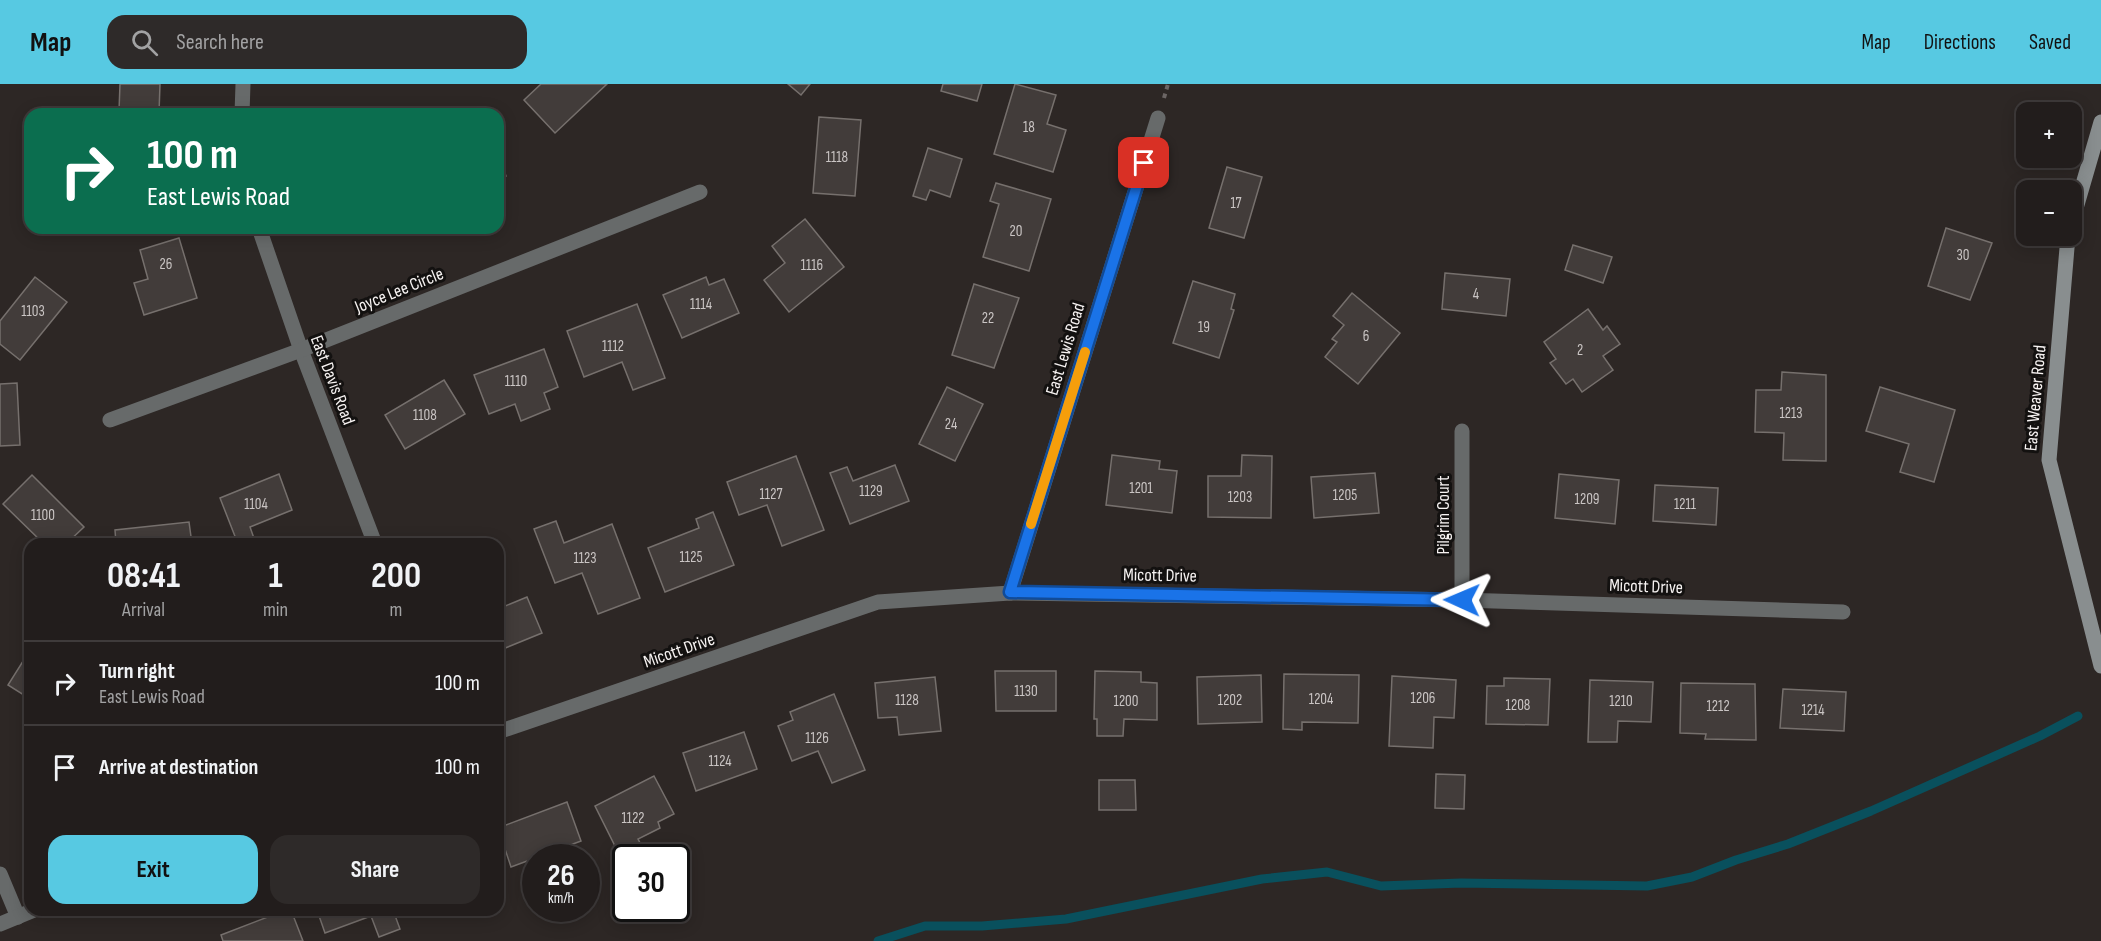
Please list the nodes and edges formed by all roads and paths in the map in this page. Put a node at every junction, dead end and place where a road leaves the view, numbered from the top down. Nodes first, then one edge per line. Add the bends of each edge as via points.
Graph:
1 (243, 84) edge
2 (242, 108) edge
3 (1158, 118) dead end
4 (2101, 122) edge
5 (2082, 188) edge
6 (700, 192) dead end
7 (261, 234) edge
8 (2067, 246) edge
9 (301, 350) junction
10 (110, 420) dead end
11 (1462, 431) dead end
12 (373, 538) edge
13 (1010, 592) junction
14 (1462, 600) junction
15 (1843, 612) dead end
16 (2101, 666) edge
17 (504, 730) edge
18 (0, 874) edge
19 (24, 914) edge
20 (18, 917) junction
21 (0, 924) edge

1 - 2 street
3 - 13 street, East Lewis Road
4 - 5 street
6 - 9 street, Joyce Lee Circle
7 - 9 street, East Davis Road
8 - 16 street, East Weaver Road via 2049,460
9 - 10 street, Joyce Lee Circle
9 - 12 street, East Davis Road
11 - 14 street, Pilgrim Court
13 - 14 street, Micott Drive
13 - 17 street, Micott Drive via 878,603
14 - 15 street, Micott Drive
18 - 20 street
19 - 20 street
20 - 21 street

